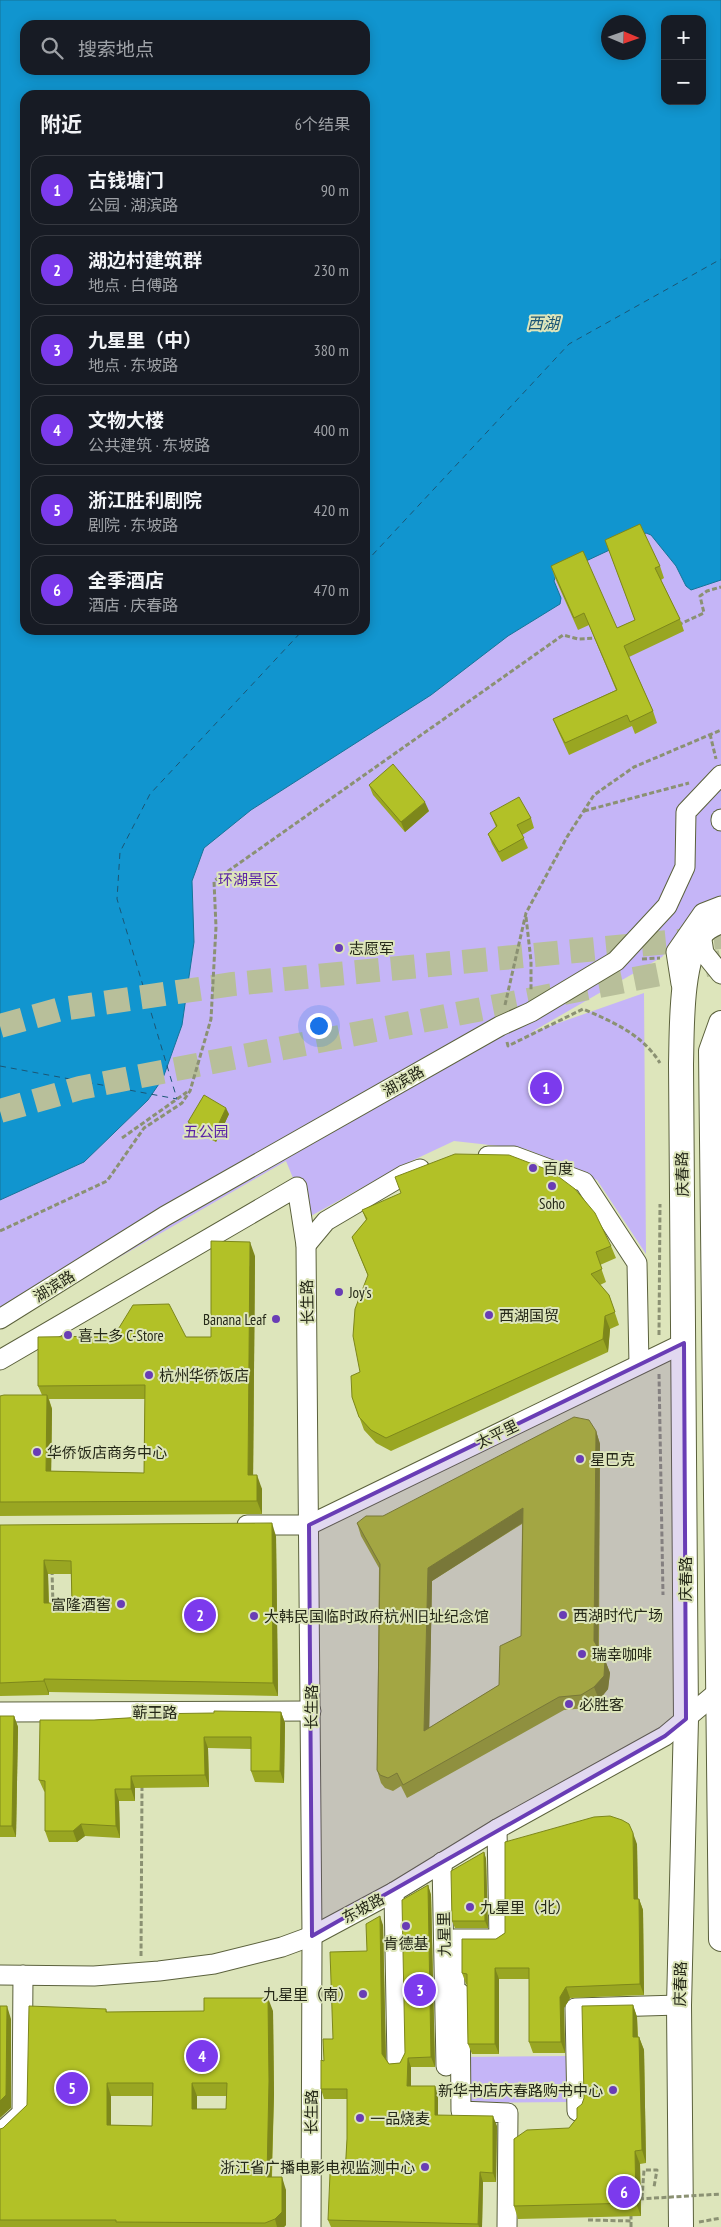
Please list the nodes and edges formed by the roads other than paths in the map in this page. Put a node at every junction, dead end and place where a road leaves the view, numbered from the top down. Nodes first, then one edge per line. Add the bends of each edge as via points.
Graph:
1 (721, 775) edge
2 (721, 906) edge
3 (721, 921) edge
4 (700, 934) junction
5 (721, 974) edge
6 (683, 996) junction
7 (721, 1023) edge
8 (468, 1156) edge
9 (440, 1162) edge
10 (306, 1245) junction
11 (718, 1318) edge
12 (0, 1319) edge
13 (684, 1343) junction
14 (0, 1360) edge
15 (639, 1364) junction
16 (230, 1525) edge
17 (309, 1525) junction
18 (720, 1689) edge
19 (311, 1711) junction
20 (0, 1712) edge
21 (686, 1719) junction
22 (497, 1829) junction
23 (442, 1862) junction
24 (394, 1892) junction
25 (312, 1936) junction
26 (721, 1939) edge
27 (0, 1975) edge
28 (23, 1975) junction
29 (679, 2005) junction
30 (397, 2063) edge
31 (446, 2066) dead end
32 (577, 2111) edge
33 (0, 2133) edge
34 (311, 2227) edge
35 (507, 2227) edge
36 (681, 2227) edge

1 - 12 street, 湖滨路 via 686,812 685,867 667,906 616,962 174,1212
2 - 6 street via 703,913 676,952
3 - 4 main road
4 - 5 street via 704,953
4 - 6 main road, 庆春路
6 - 13 main road, 庆春路 via 680,1064
7 - 11 main road, 庆春路 via 711,1051
8 - 15 street via 514,1156 584,1182 637,1263
9 - 10 street via 404,1175 326,1221
10 - 14 street, 长生路 via 297,1187
10 - 17 street, 长生路
11 - 18 main road, 庆春路
13 - 15 street, 太平里
13 - 21 main road, 庆春路
15 - 17 street, 太平里
16 - 17 street
17 - 19 street, 长生路
18 - 21 street, 东坡路
18 - 26 main road, 庆春路
19 - 20 street, 蕲王路
19 - 25 street, 长生路
21 - 22 street, 东坡路 via 665,1736
21 - 29 main road, 庆春路
22 - 23 street, 东坡路
22 - 35 street via 498,1939 454,1938 455,1992 460,1993 461,2111 508,2113
23 - 24 street, 东坡路
23 - 31 street, 九星里
24 - 25 street, 东坡路
24 - 30 street
25 - 28 street, 东坡路 via 214,1964 94,1976
25 - 34 street, 长生路
27 - 28 street, 东坡路
28 - 33 street via 22,2113
29 - 32 street via 575,2008
29 - 36 main road, 庆春路

